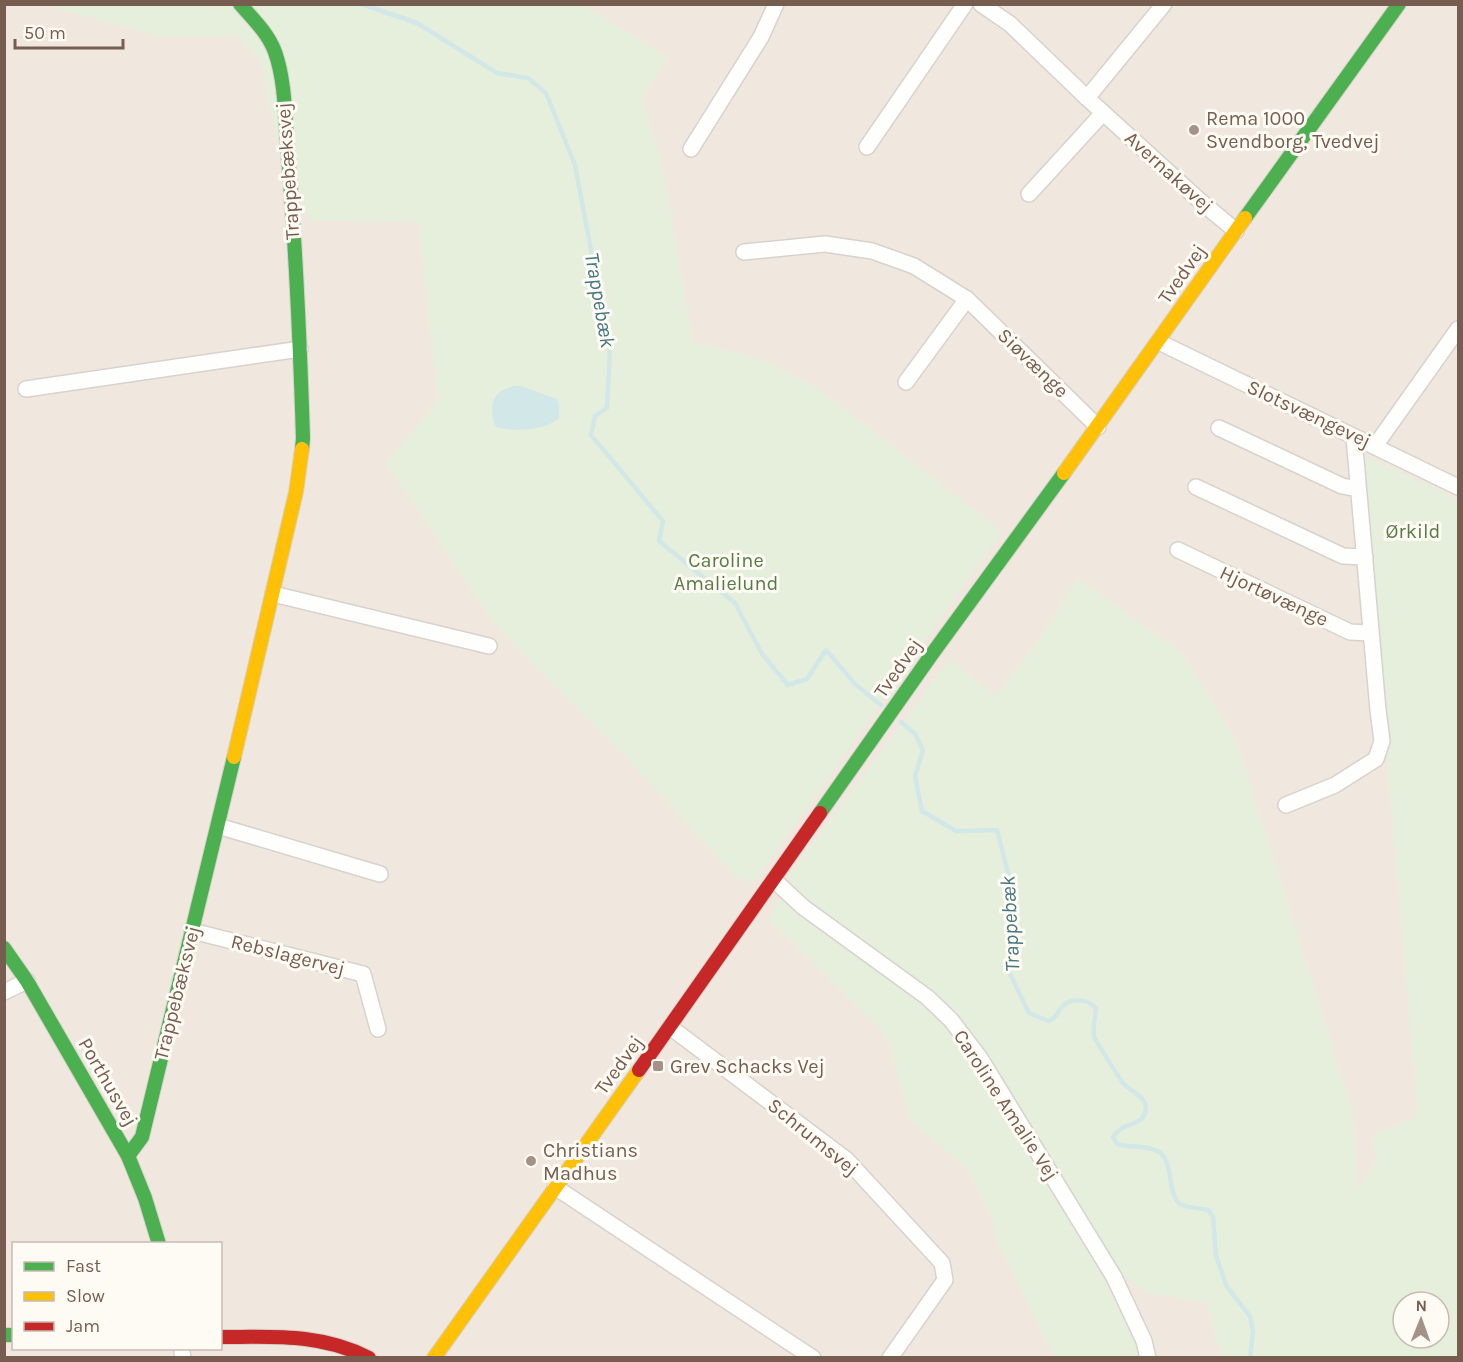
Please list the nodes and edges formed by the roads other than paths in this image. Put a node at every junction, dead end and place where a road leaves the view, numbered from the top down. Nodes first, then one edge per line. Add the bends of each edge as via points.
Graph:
1 (240, 4) edge
2 (776, 4) edge
3 (964, 4) edge
4 (981, 4) edge
5 (1164, 4) edge
6 (1399, 4) edge
7 (1087, 98) junction
8 (1103, 113) junction
9 (867, 147) dead end
10 (691, 149) dead end
11 (1029, 194) dead end
12 (1236, 231) junction
13 (744, 252) dead end
14 (967, 299) junction
15 (1458, 329) edge
16 (1159, 342) junction
17 (300, 349) junction
18 (906, 382) dead end
19 (26, 389) dead end
20 (1098, 427) junction
21 (1219, 428) dead end
22 (1354, 437) junction
23 (1375, 446) junction
24 (1196, 487) dead end
25 (1458, 487) edge
26 (1358, 489) junction
27 (1178, 550) dead end
28 (1365, 557) junction
29 (273, 594) junction
30 (1371, 633) junction
31 (489, 646) dead end
32 (1286, 806) dead end
33 (218, 826) junction
34 (380, 874) dead end
35 (774, 880) junction
36 (192, 931) junction
37 (4, 948) edge
38 (27, 981) junction
39 (4, 992) edge
40 (670, 1027) junction
41 (378, 1029) dead end
42 (128, 1156) junction
43 (555, 1187) junction
44 (158, 1242) edge
45 (222, 1337) edge
46 (369, 1358) edge
47 (434, 1358) edge
48 (813, 1358) edge
49 (890, 1358) edge
50 (1148, 1358) edge

1 - 17 street, Trappebæksvej via 264,31 281,73
2 - 10 street via 761,37
3 - 9 street
4 - 7 street, Avernakøvej via 1010,24
5 - 7 street
6 - 12 street, Tvedvej
7 - 8 street, Avernakøvej
8 - 11 street
8 - 12 street, Avernakøvej
12 - 16 street, Tvedvej
13 - 14 street, Siøvænge via 825,244 872,251 914,266
14 - 18 street
14 - 20 street, Siøvænge
15 - 23 street
16 - 20 street, Tvedvej
16 - 22 street, Slotsvængevej
17 - 19 street
17 - 29 street, Trappebæksvej via 303,438 296,492
20 - 35 street, Tvedvej
21 - 26 street via 1342,486
22 - 23 street, Slotsvængevej
22 - 26 street
23 - 25 street, Slotsvængevej
24 - 28 street via 1343,556
26 - 28 street
27 - 30 street, Hjortøvænge via 1350,632
28 - 30 street
29 - 31 street
29 - 33 street, Trappebæksvej
30 - 32 street via 1382,741 1376,759 1335,785
33 - 34 street
33 - 36 street, Trappebæksvej
35 - 40 street, Tvedvej
35 - 50 street, Caroline Amalie Vej via 803,907 927,997 951,1020 980,1058 1114,1277
36 - 41 street, Rebslagervej via 363,974
36 - 42 street, Trappebæksvej via 142,1137
37 - 38 street, Porthusvej
38 - 39 street
38 - 42 street, Porthusvej
40 - 43 street, Tvedvej
40 - 49 street, Schrumsvej via 847,1160 942,1263 945,1280
42 - 44 street, Porthusvej
43 - 47 street, Tvedvej
43 - 48 street
45 - 46 street via 308,1339 339,1345

